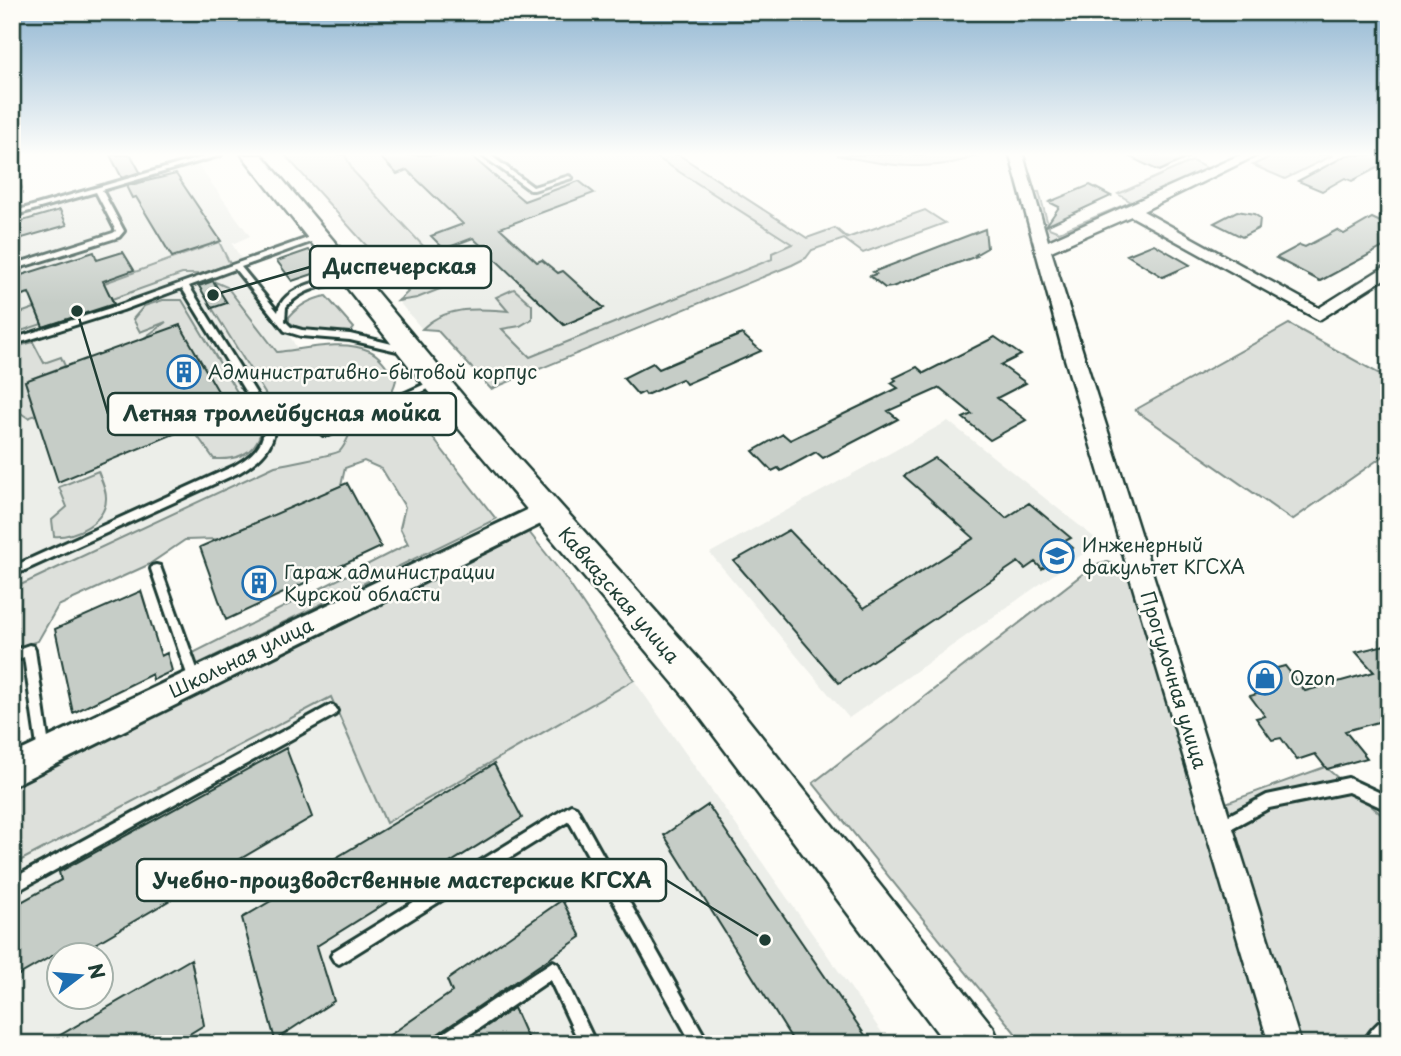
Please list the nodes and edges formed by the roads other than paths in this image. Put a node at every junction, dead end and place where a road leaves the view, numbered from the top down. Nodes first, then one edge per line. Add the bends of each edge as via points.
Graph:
1 (47, 204) edge
2 (106, 204) edge
3 (293, 204) edge
4 (1030, 204) edge
5 (1146, 204) edge
6 (1132, 211) junction
7 (12, 214) edge
8 (319, 236) junction
9 (1042, 249) junction
10 (236, 266) junction
11 (12, 268) edge
12 (1389, 269) edge
13 (352, 279) junction
14 (184, 285) junction
15 (281, 321) junction
16 (12, 342) edge
17 (411, 352) junction
18 (436, 382) junction
19 (326, 433) dead end
20 (546, 510) junction
21 (156, 569) dead end
22 (12, 572) edge
23 (12, 657) edge
24 (195, 680) junction
25 (331, 711) dead end
26 (45, 756) junction
27 (12, 771) edge
28 (1389, 804) edge
29 (1219, 828) junction
30 (12, 887) edge
31 (339, 956) dead end
32 (1389, 1024) edge
33 (965, 1040) edge
34 (442, 1044) edge
35 (588, 1044) edge
36 (701, 1044) edge
37 (1285, 1044) edge
38 (1371, 1044) edge

1 - 7 lane
2 - 11 lane via 120,231 116,235
3 - 8 main road, Кавказская улица
4 - 9 street, Прогулочная улица
5 - 6 street
6 - 9 street
6 - 12 street via 1319,315
8 - 10 lane
8 - 13 main road, Кавказская улица
9 - 29 street, Прогулочная улица
10 - 14 lane
10 - 15 lane
13 - 15 lane via 320,283 296,293 282,307
13 - 17 main road, Кавказская улица
14 - 16 lane
14 - 22 lane via 269,422 267,443 237,469
15 - 17 lane via 301,333 360,339
17 - 18 main road, Кавказская улица
18 - 19 lane
18 - 20 main road, Кавказская улица
20 - 24 street, Школьная улица
20 - 33 main road, Кавказская улица via 698,685
21 - 24 lane
23 - 26 lane via 29,650
24 - 26 street, Школьная улица
25 - 30 lane
26 - 27 street, Школьная улица
28 - 29 lane via 1348,785 1267,802
29 - 37 street, Прогулочная улица
31 - 36 lane via 571,812
32 - 38 lane
34 - 35 lane via 553,969

